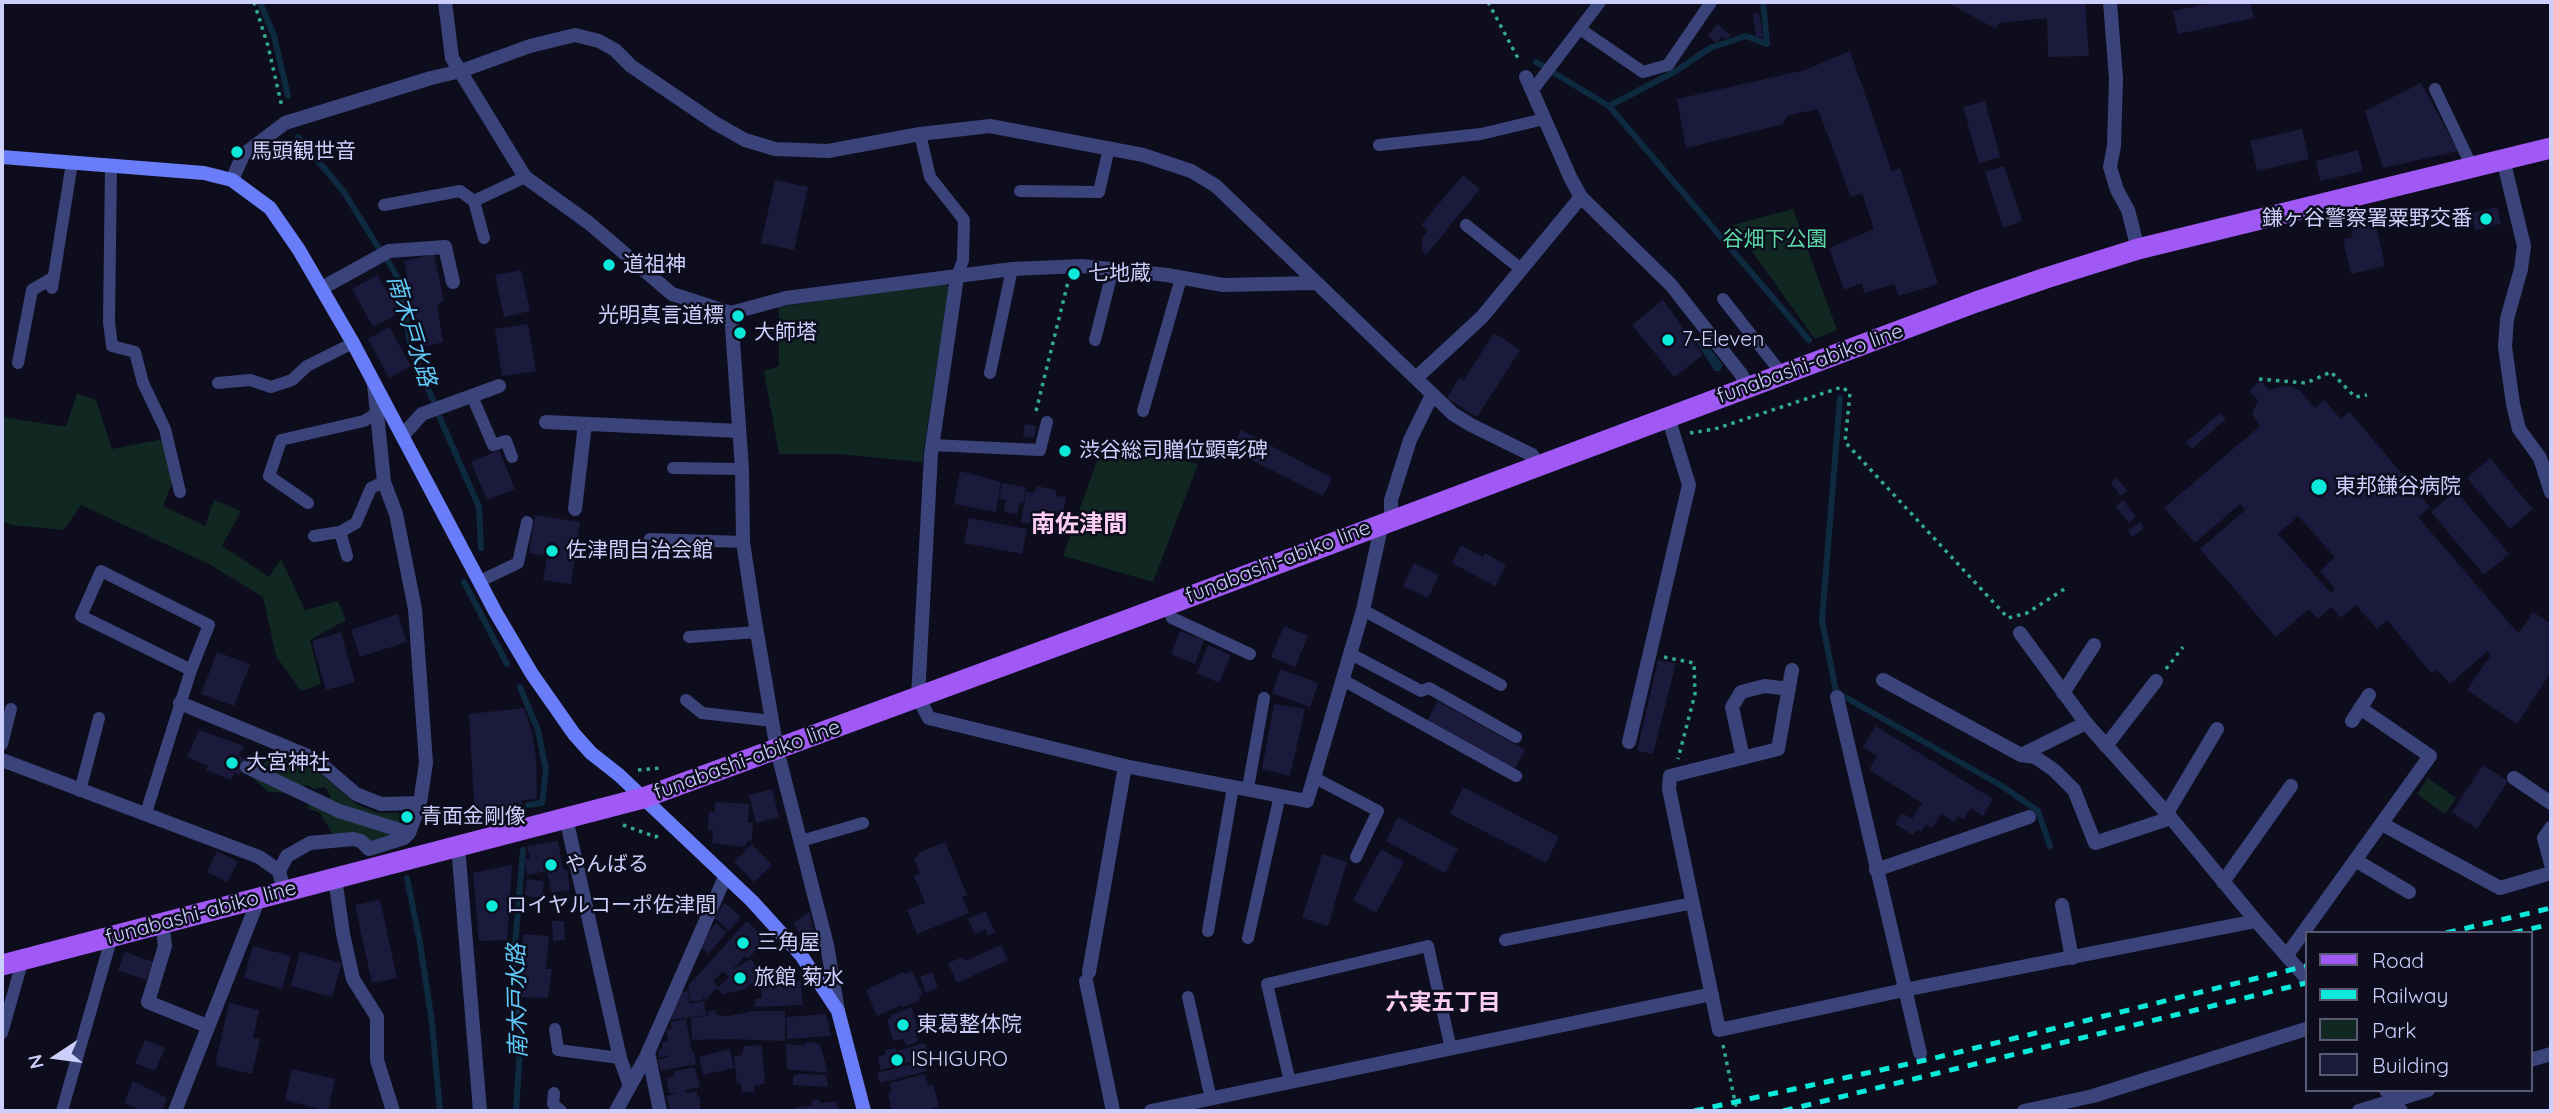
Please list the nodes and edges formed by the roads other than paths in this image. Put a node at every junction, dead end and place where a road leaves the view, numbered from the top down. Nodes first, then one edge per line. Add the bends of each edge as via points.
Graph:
1 (445, 2) edge
2 (1600, 2) edge
3 (1712, 2) edge
4 (2110, 2) edge
5 (1580, 29) junction
6 (461, 71) junction
7 (1526, 77) road end
8 (2435, 89) dead end
9 (1532, 91) junction
10 (1544, 119) junction
11 (920, 134) junction
12 (1379, 145) dead end
13 (1109, 148) junction
14 (2551, 148) edge
15 (2, 157) edge
16 (2503, 159) junction
17 (72, 163) junction
18 (111, 166) junction
19 (2472, 167) junction
20 (525, 177) junction
21 (232, 180) junction
22 (1020, 191) dead end
23 (1581, 197) junction
24 (474, 201) junction
25 (384, 205) dead end
26 (1466, 225) dead end
27 (484, 238) dead end
28 (2138, 249) junction
29 (1012, 269) junction
30 (1113, 269) junction
31 (1521, 269) junction
32 (957, 277) junction
33 (1181, 278) junction
34 (453, 282) dead end
35 (1315, 283) junction
36 (322, 288) junction
37 (1723, 299) dead end
38 (731, 313) junction
39 (1095, 340) dead end
40 (353, 343) junction
41 (18, 363) dead end
42 (990, 373) dead end
43 (1782, 374) junction
44 (1416, 378) junction
45 (374, 380) junction
46 (218, 383) dead end
47 (499, 386) dead end
48 (1748, 387) junction
49 (1432, 395) junction
50 (472, 396) junction
51 (1143, 411) dead end
52 (377, 413) junction
53 (546, 422) dead end
54 (1047, 422) dead end
55 (585, 424) junction
56 (1671, 427) junction
57 (739, 431) junction
58 (403, 435) junction
59 (932, 445) junction
60 (513, 457) dead end
61 (1537, 466) junction
62 (673, 468) dead end
63 (742, 469) junction
64 (384, 482) junction
65 (180, 492) dead end
66 (2551, 492) edge
67 (308, 503) dead end
68 (575, 509) dead end
69 (1387, 521) junction
70 (527, 522) dead end
71 (340, 532) junction
72 (314, 536) dead end
73 (650, 539) dead end
74 (743, 542) junction
75 (347, 556) dead end
76 (480, 581) junction
77 (1166, 605) junction
78 (1363, 610) junction
79 (757, 632) junction
80 (2020, 634) dead end
81 (689, 637) dead end
82 (2094, 645) dead end
83 (1250, 654) dead end
84 (1350, 654) junction
85 (191, 670) junction
86 (1792, 670) dead end
87 (1343, 680) junction
88 (1883, 680) dead end
89 (2156, 681) road end
90 (1501, 685) dead end
91 (1788, 688) junction
92 (2063, 693) junction
93 (2369, 695) dead end
94 (918, 696) junction
95 (1837, 697) dead end
96 (1264, 698) dead end
97 (686, 700) dead end
98 (180, 704) junction
99 (11, 709) dead end
100 (99, 718) dead end
101 (772, 721) junction
102 (2086, 723) junction
103 (2217, 729) dead end
104 (1516, 737) dead end
105 (1629, 742) dead end
106 (2, 744) edge
107 (2106, 746) junction
108 (777, 750) junction
109 (2021, 755) junction
110 (308, 756) dead end
111 (1743, 758) junction
112 (2, 760) edge
113 (322, 765) dead end
114 (1125, 765) junction
115 (247, 767) dead end
116 (1517, 776) dead end
117 (1315, 778) junction
118 (2514, 778) dead end
119 (2291, 786) dead end
120 (1241, 788) junction
121 (80, 790) junction
122 (1280, 795) junction
123 (643, 798) junction
124 (420, 803) junction
125 (2551, 803) edge
126 (146, 813) junction
127 (2169, 816) junction
128 (2029, 817) dead end
129 (566, 818) junction
130 (863, 823) dead end
131 (2382, 824) junction
132 (2551, 828) edge
133 (410, 833) junction
134 (801, 841) junction
135 (458, 846) junction
136 (1356, 857) dead end
137 (2355, 860) junction
138 (2551, 864) edge
139 (1876, 870) junction
140 (2551, 873) edge
141 (725, 877) junction
142 (335, 878) junction
143 (281, 881) junction
144 (2223, 882) junction
145 (2409, 892) dead end
146 (259, 898) junction
147 (1693, 903) junction
148 (2062, 905) dead end
149 (2256, 921) junction
150 (162, 923) junction
151 (1208, 931) dead end
152 (2304, 931) edge
153 (2304, 931) edge
154 (112, 936) junction
155 (1248, 938) dead end
156 (1505, 940) dead end
157 (2287, 955) junction
158 (2072, 958) junction
159 (23, 959) junction
160 (2, 965) edge
161 (2304, 976) edge
162 (1904, 990) junction
163 (1712, 994) junction
164 (1188, 997) dead end
165 (838, 1011) junction
166 (207, 1026) junction
167 (555, 1029) dead end
168 (2304, 1030) edge
169 (2, 1032) edge
170 (1451, 1049) junction
171 (648, 1052) junction
172 (1920, 1053) dead end
173 (2551, 1054) edge
174 (620, 1058) junction
175 (2532, 1059) edge
176 (1290, 1082) junction
177 (630, 1086) junction
178 (2422, 1092) edge
179 (554, 1093) dead end
180 (1211, 1099) junction
181 (2393, 1101) edge
182 (2081, 1105) edge
183 (62, 1111) edge
184 (175, 1111) edge
185 (393, 1111) edge
186 (480, 1111) edge
187 (561, 1111) edge
188 (616, 1111) edge
189 (660, 1111) edge
190 (864, 1111) edge
191 (1113, 1111) edge
192 (1151, 1111) edge
193 (2024, 1111) edge
194 (2359, 1111) edge

1 - 6 street via 452,58
2 - 5 lane
3 - 5 lane via 1668,65 1643,72
4 - 28 street via 2116,78 2110,167
5 - 9 lane
6 - 11 street via 575,35 615,50 715,123 745,140 775,149 828,151
6 - 20 street
6 - 21 street via 285,123 243,155
7 - 9 street
8 - 19 lane
9 - 10 street
10 - 12 lane via 1481,134
10 - 23 street
11 - 13 street via 990,126
11 - 32 lane via 930,177 964,220 963,260
13 - 22 lane via 1099,192
13 - 35 street via 1191,171 1216,186
14 - 16 main road, funabashi-abiko line
15 - 17 street
16 - 19 main road, funabashi-abiko line
16 - 66 street via 2524,246 2505,347 2513,404 2519,429 2540,458
17 - 18 street
17 - 41 lane via 53,283 33,290
18 - 21 street via 204,173
18 - 65 lane via 112,346 135,352 143,383 165,429
19 - 28 main road, funabashi-abiko line
20 - 24 lane
20 - 38 street via 589,223 672,294
21 - 36 street via 281,221
23 - 31 street
23 - 48 street via 1671,285
24 - 25 lane via 460,191
24 - 27 lane
26 - 31 lane
28 - 43 main road, funabashi-abiko line via 1976,302
29 - 30 street
29 - 32 street
29 - 42 lane
30 - 33 street
30 - 39 lane
31 - 44 street via 1482,317
32 - 38 street via 786,298
32 - 59 street
33 - 35 street via 1223,285
33 - 51 lane
34 - 36 street via 445,247 389,251
35 - 44 street
36 - 40 street
37 - 43 lane
38 - 57 street
40 - 45 street
40 - 46 lane via 307,366 292,380 271,387 250,380
43 - 48 main road, funabashi-abiko line
44 - 49 street
45 - 52 street
45 - 58 street
47 - 50 street
48 - 56 main road, funabashi-abiko line
49 - 61 street via 1471,425 1532,455
49 - 69 street via 1410,440
50 - 58 street via 422,414
50 - 60 lane via 493,445 506,441
52 - 64 street
52 - 67 lane via 364,421 281,440 269,476
53 - 55 street
54 - 59 lane via 1040,450
55 - 57 street
55 - 68 street
56 - 61 main road, funabashi-abiko line
56 - 105 street via 1689,485
57 - 63 street
58 - 76 street
59 - 94 street
61 - 69 main road, funabashi-abiko line
62 - 63 lane
63 - 74 street
64 - 71 lane via 371,488 356,523
64 - 124 street via 396,514 415,609 426,763
69 - 77 main road, funabashi-abiko line
69 - 78 street
70 - 76 lane via 518,564
71 - 72 lane
71 - 75 lane
73 - 74 lane
74 - 79 street
76 - 123 street via 532,674 574,734
77 - 83 lane via 1172,618
77 - 94 main road, funabashi-abiko line
78 - 84 street
78 - 90 lane
79 - 81 lane
79 - 101 street
80 - 92 street
82 - 92 street
84 - 87 street
84 - 104 lane via 1421,691 1429,688
85 - 85 lane via 209,625 101,572 81,616
85 - 98 lane
86 - 91 street
87 - 116 lane
87 - 117 street
88 - 109 street
89 - 107 street
91 - 111 street via 1778,749
91 - 111 street via 1765,686 1741,692 1732,707
92 - 102 street
93 - 131 street via 2356,714 2430,756
94 - 108 main road, funabashi-abiko line
94 - 114 street via 929,718
95 - 139 street
96 - 120 lane
97 - 101 lane via 702,713
98 - 110 street
98 - 126 lane
99 - 106 lane
100 - 121 lane
101 - 108 street
102 - 107 street
102 - 109 street
103 - 127 street
107 - 127 street
108 - 123 main road, funabashi-abiko line
108 - 134 street
109 - 127 street via 2035,757 2074,790 2095,843
111 - 147 street via 1670,776
112 - 121 street
113 - 124 street via 356,794 381,804
114 - 120 street
114 - 191 street via 1088,976
115 - 133 street via 339,811
117 - 122 street via 1307,801
117 - 136 lane via 1378,811
118 - 125 street
119 - 144 street
120 - 122 street
120 - 151 lane
121 - 126 street
122 - 155 lane
123 - 129 main road, funabashi-abiko line
123 - 141 street
124 - 133 street
126 - 143 street via 259,857
127 - 144 street
128 - 139 street
129 - 135 main road, funabashi-abiko line
129 - 174 street
130 - 134 lane
131 - 137 street
131 - 140 street via 2500,888
132 - 138 street via 2544,838
133 - 143 street via 376,849 353,839 310,843 287,856
134 - 165 street
135 - 142 main road, funabashi-abiko line
135 - 186 street
137 - 145 street
137 - 153 street
139 - 162 street
141 - 165 street via 801,955
141 - 171 street
142 - 143 main road, funabashi-abiko line
142 - 185 street via 353,979 377,1017 377,1060
143 - 146 main road, funabashi-abiko line
144 - 149 street
146 - 150 main road, funabashi-abiko line
146 - 166 street
147 - 156 lane
147 - 163 street
148 - 158 street
149 - 157 street
149 - 158 street
150 - 154 main road, funabashi-abiko line
150 - 166 street via 165,946 148,1002
152 - 157 street
154 - 159 main road, funabashi-abiko line
154 - 183 lane
157 - 161 street
158 - 162 street
159 - 160 main road, funabashi-abiko line
159 - 169 lane
162 - 163 street via 1719,1030
162 - 172 street
163 - 170 street
164 - 180 lane
165 - 190 street
166 - 184 street
167 - 174 lane via 558,1050
168 - 182 street
170 - 176 street
170 - 176 lane via 1428,946 1267,984
171 - 177 street
171 - 189 street
173 - 175 street
174 - 177 street
176 - 180 street
177 - 188 street
178 - 181 street
179 - 187 lane via 553,1104
180 - 192 street
181 - 194 street
182 - 193 street

